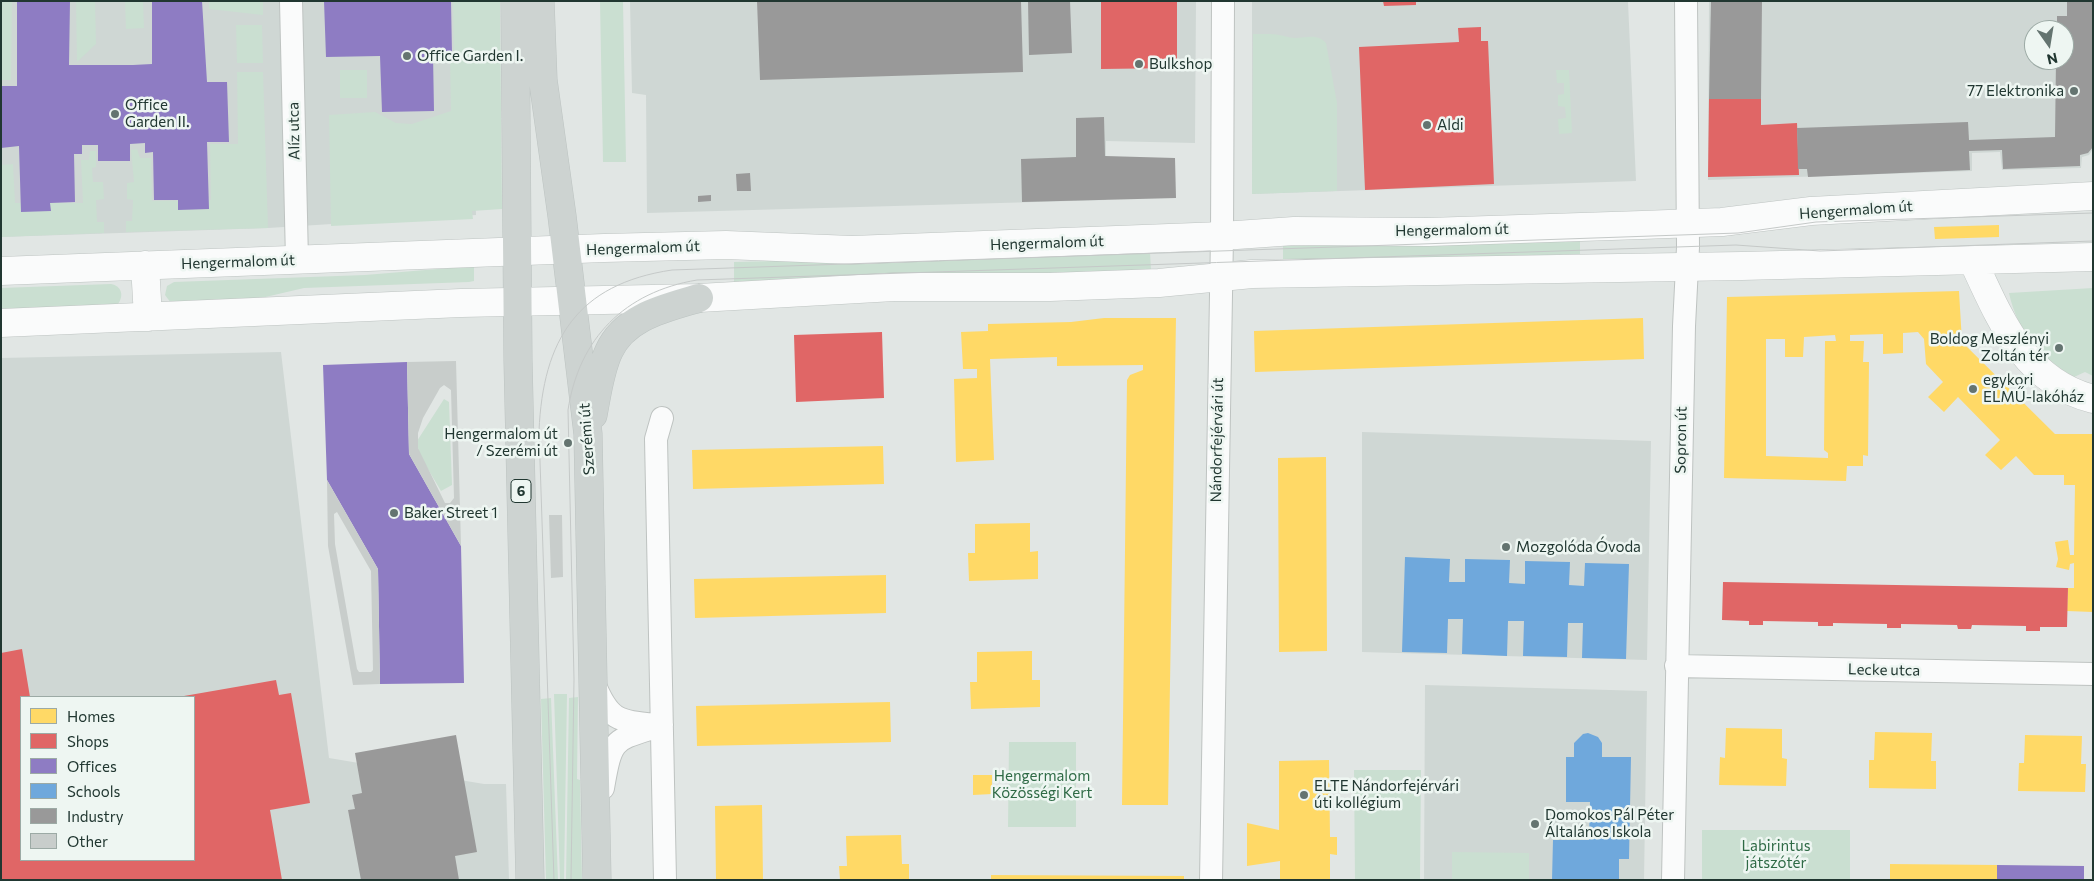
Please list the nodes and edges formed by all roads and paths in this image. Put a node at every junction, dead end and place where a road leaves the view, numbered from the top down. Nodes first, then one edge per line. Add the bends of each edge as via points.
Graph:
1 (291, 1) edge
2 (515, 1) edge
3 (540, 1) edge
4 (1223, 1) edge
5 (1686, 1) edge
6 (2093, 196) edge
7 (1688, 223) junction
8 (1222, 236) junction
9 (566, 250) junction
10 (517, 252) junction
11 (2093, 257) edge
12 (297, 260) junction
13 (1973, 261) junction
14 (145, 266) junction
15 (1688, 267) junction
16 (1, 271) edge
17 (1222, 276) junction
18 (699, 298) junction
19 (573, 301) junction
20 (518, 302) junction
21 (148, 317) junction
22 (1, 323) edge
23 (2093, 398) edge
24 (662, 418) dead end
25 (588, 434) junction
26 (1676, 666) junction
27 (2093, 674) edge
28 (592, 678) junction
29 (662, 725) junction
30 (596, 833) junction
31 (530, 880) edge
32 (597, 880) edge
33 (665, 880) edge
34 (1211, 880) edge
35 (1673, 880) edge

1 - 12 street, Alíz utca
2 - 10 main road, 6
3 - 9 main road, Szerémi út via 543,80
4 - 8 street, Nándorfejérvári út
5 - 7 street, Sopron út
6 - 7 main road, Hengermalom út via 1812,211 1746,220
7 - 8 main road, Hengermalom út via 1428,232 1294,231
7 - 15 street, Sopron út
8 - 9 main road, Hengermalom út via 852,250 726,245
8 - 17 street, Nándorfejérvári út
9 - 10 main road, Hengermalom út
9 - 19 main road, Szerémi út
10 - 12 main road, Hengermalom út
10 - 20 main road, 6
11 - 13 main road
12 - 14 main road, Hengermalom út
13 - 15 main road
13 - 23 main road via 2005,329 2022,354 2049,379 2074,393
14 - 16 main road, Hengermalom út
14 - 21 main road
15 - 17 main road
15 - 26 street, Sopron út via 1684,294
17 - 18 main road via 1159,283 894,287
17 - 34 street, Nándorfejérvári út
18 - 19 main road
18 - 25 main road via 637,320 619,336 605,360
19 - 20 main road
19 - 25 main road, Szerémi út
20 - 21 main road
20 - 31 main road, 6
21 - 22 main road
24 - 29 street via 656,440
25 - 28 main road, Szerémi út
26 - 27 street, Lecke utca
26 - 35 street, Sopron út
28 - 29 street via 603,706 615,717 629,722
28 - 30 main road, Szerémi út
29 - 30 street via 622,739 609,753
29 - 33 street
30 - 32 main road, Szerémi út

